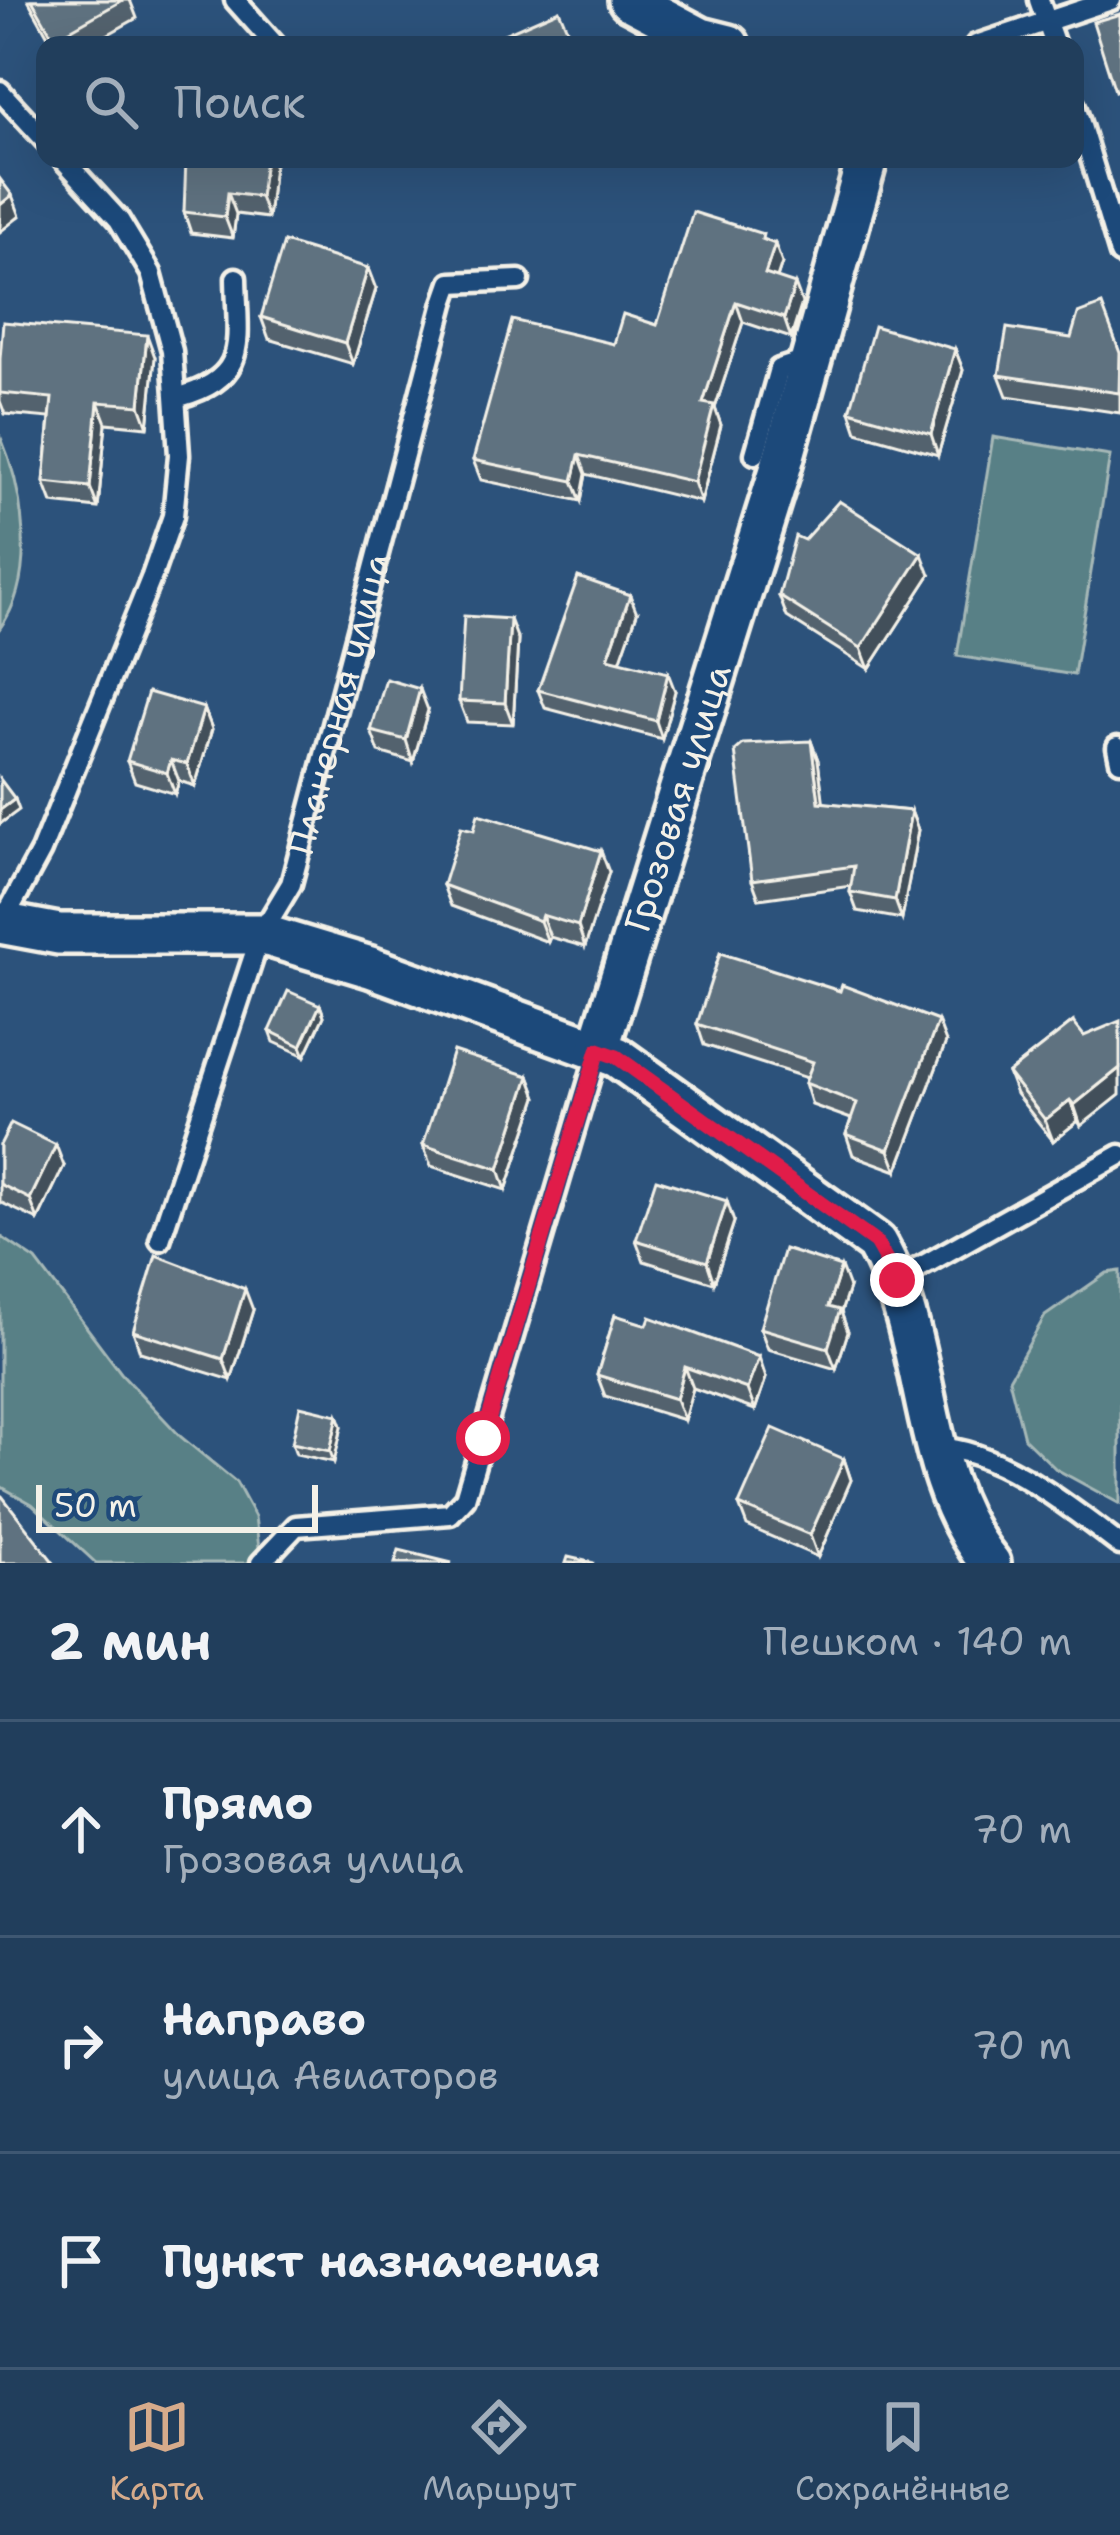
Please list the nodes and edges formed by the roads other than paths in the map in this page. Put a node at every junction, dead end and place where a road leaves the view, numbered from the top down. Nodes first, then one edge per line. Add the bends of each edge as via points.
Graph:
1 (235, 0) edge
2 (628, 0) edge
3 (1111, 0) edge
4 (1043, 9) edge
5 (267, 36) edge
6 (697, 36) edge
7 (993, 36) edge
8 (0, 91) edge
9 (36, 130) edge
10 (1084, 136) edge
11 (71, 168) edge
12 (864, 168) edge
13 (1120, 254) edge
14 (236, 278) dead end
15 (519, 280) dead end
16 (810, 370) junction
17 (179, 397) junction
18 (755, 454) dead end
19 (1, 923) edge
20 (261, 934) junction
21 (598, 1050) junction
22 (1120, 1155) edge
23 (160, 1240) dead end
24 (897, 1280) junction
25 (936, 1447) junction
26 (1120, 1545) edge
27 (261, 1563) edge
28 (990, 1563) edge

1 - 5 lane
2 - 6 street
3 - 4 lane
4 - 7 lane
8 - 9 lane
10 - 13 lane
11 - 17 lane via 119,220 151,273
12 - 16 street, Грозовая улица
14 - 17 lane via 232,368 222,381
15 - 20 lane, Планерная улица via 451,283 291,884
16 - 18 lane via 778,369
16 - 21 street, Грозовая улица
17 - 19 lane via 173,517 41,851
19 - 20 street via 59,934
20 - 21 street
20 - 23 lane
21 - 24 street via 876,1243
21 - 27 lane, Грозовая улица via 466,1498 450,1514 296,1526
22 - 24 lane
24 - 25 street
25 - 26 lane via 973,1455 1033,1485
25 - 28 street via 963,1530

